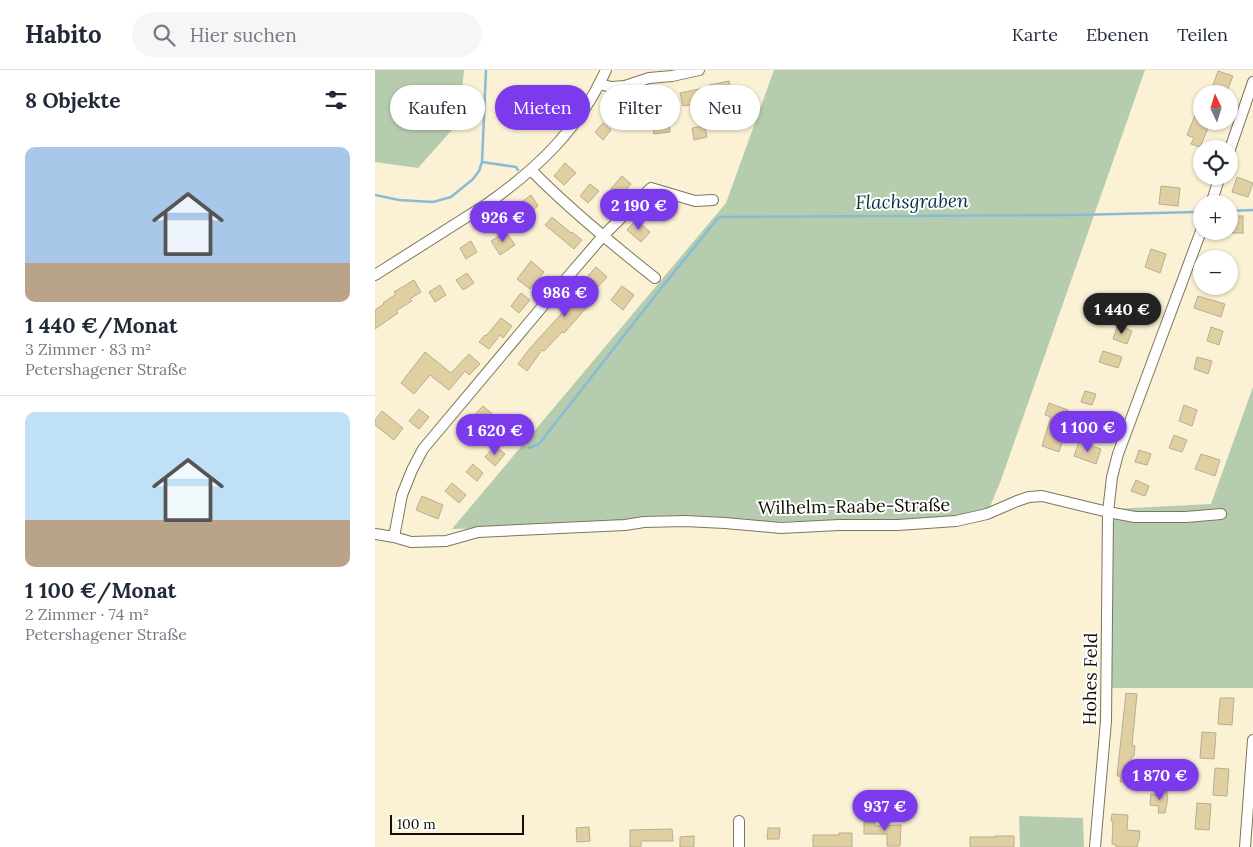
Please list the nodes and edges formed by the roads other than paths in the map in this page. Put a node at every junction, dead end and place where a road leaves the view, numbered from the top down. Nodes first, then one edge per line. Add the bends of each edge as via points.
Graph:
1 (606, 70) edge
2 (699, 70) edge
3 (1253, 82) edge
4 (600, 84) junction
5 (1233, 140) edge
6 (531, 170) junction
7 (713, 200) dead end
8 (603, 236) junction
9 (1197, 240) edge
10 (375, 275) edge
11 (655, 278) dead end
12 (1108, 512) junction
13 (1221, 514) dead end
14 (375, 534) edge
15 (394, 537) junction
16 (1253, 740) edge
17 (739, 822) dead end
18 (739, 847) edge
19 (1095, 847) edge
20 (1245, 847) edge

1 - 4 street
2 - 4 street via 649,78 625,86
3 - 5 street
4 - 6 street via 566,135
6 - 8 street
6 - 10 street via 487,204
7 - 8 street via 695,201 651,188
8 - 11 street
8 - 15 street via 423,449 402,495
9 - 12 street, Hohes Feld via 1118,454 1111,477
12 - 13 street, Wilhelm-Raabe-Straße via 1135,517
12 - 15 street, Wilhelm-Raabe-Straße via 1042,496 1017,500 987,514 956,521 898,525 781,528 685,521 478,532 446,541 411,542
12 - 19 street, Hohes Feld via 1106,720
14 - 15 street, Wilhelm-Raabe-Straße
16 - 20 street
17 - 18 street

